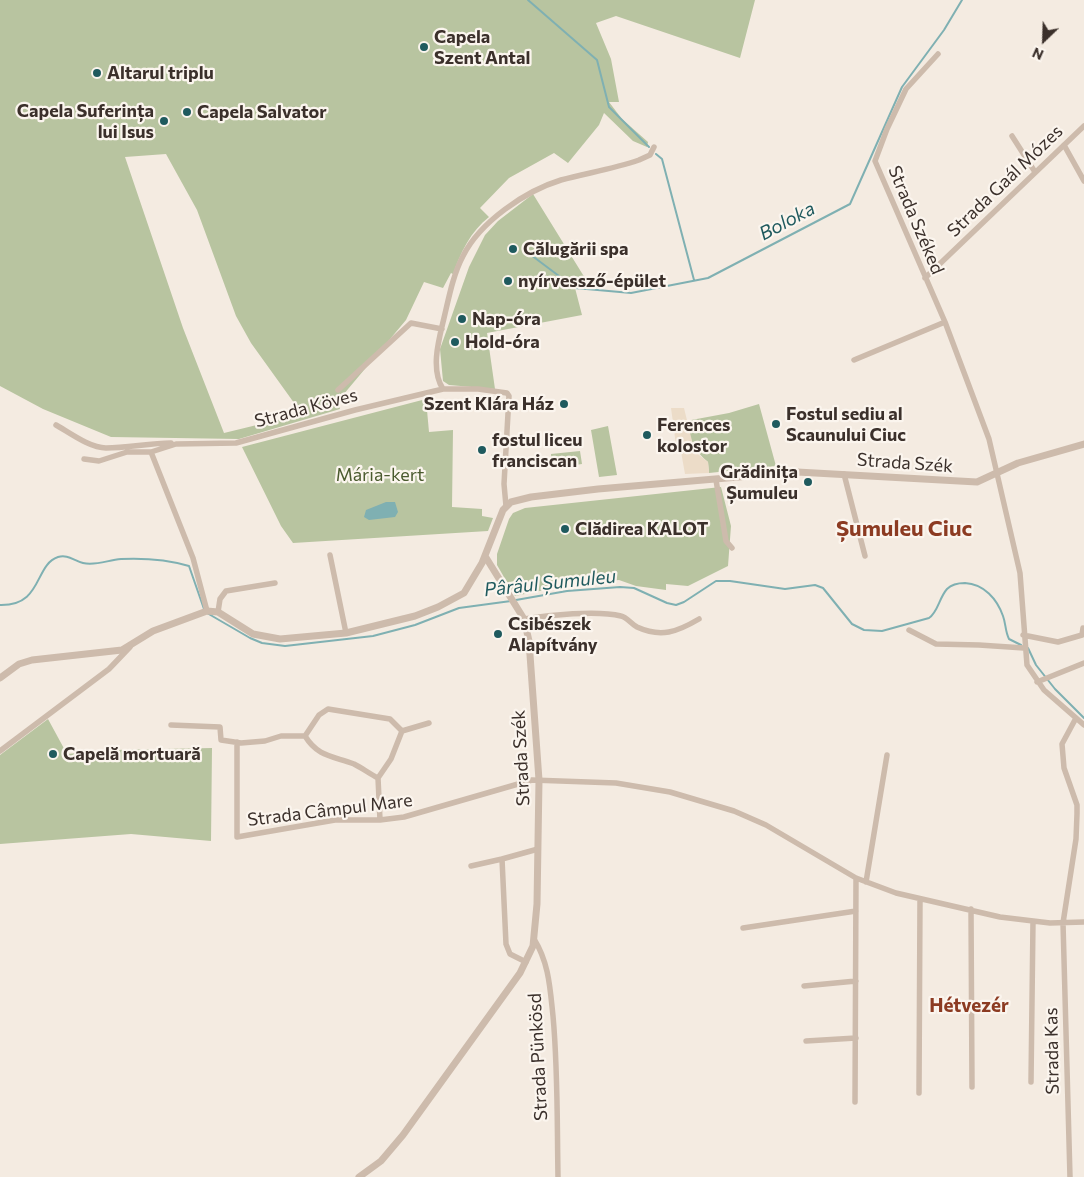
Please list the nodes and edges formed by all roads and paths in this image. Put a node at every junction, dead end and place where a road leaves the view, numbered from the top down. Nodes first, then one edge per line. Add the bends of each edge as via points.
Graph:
1 (938, 54) dead end
2 (1084, 126) edge
3 (1012, 136) dead end
4 (1064, 145) junction
5 (654, 147) dead end
6 (1035, 172) junction
7 (1084, 181) edge
8 (925, 278) junction
9 (945, 322) junction
10 (442, 329) junction
11 (854, 360) dead end
12 (443, 389) junction
13 (338, 390) dead end
14 (56, 425) dead end
15 (176, 444) junction
16 (1084, 444) edge
17 (111, 447) junction
18 (151, 452) junction
19 (114, 456) junction
20 (84, 459) dead end
21 (998, 472) junction
22 (844, 474) junction
23 (716, 480) junction
24 (506, 506) junction
25 (732, 548) dead end
26 (330, 556) dead end
27 (486, 556) junction
28 (865, 556) dead end
29 (275, 583) dead end
30 (206, 612) junction
31 (218, 612) junction
32 (524, 619) junction
33 (698, 619) dead end
34 (1083, 628) dead end
35 (909, 630) dead end
36 (346, 633) junction
37 (1023, 635) junction
38 (131, 646) junction
39 (1024, 648) junction
40 (1084, 663) edge
41 (0, 678) edge
42 (1037, 682) junction
43 (1076, 718) junction
44 (429, 723) dead end
45 (171, 725) dead end
46 (1084, 725) edge
47 (402, 731) junction
48 (305, 736) junction
49 (237, 742) junction
50 (0, 751) edge
51 (887, 754) dead end
52 (378, 778) junction
53 (539, 780) junction
54 (380, 820) junction
55 (538, 849) junction
56 (502, 859) junction
57 (471, 866) dead end
58 (856, 878) junction
59 (866, 882) junction
60 (920, 899) junction
61 (971, 909) junction
62 (856, 911) junction
63 (1033, 921) junction
64 (1084, 922) edge
65 (1064, 923) junction
66 (743, 928) dead end
67 (534, 939) junction
68 (526, 962) junction
69 (856, 981) junction
70 (804, 986) dead end
71 (856, 1038) junction
72 (806, 1041) dead end
73 (1031, 1082) dead end
74 (972, 1087) dead end
75 (919, 1093) dead end
76 (855, 1102) dead end
77 (359, 1177) edge
78 (558, 1177) edge
79 (1070, 1177) edge

1 - 8 street, Strada Széked via 906,89 875,161
2 - 4 street, Strada Gaál Mózes
3 - 6 street
4 - 6 street, Strada Gaál Mózes
4 - 7 street
5 - 10 street via 650,155 638,160 534,190 499,214 462,257
6 - 8 street, Strada Gaál Mózes
8 - 9 street, Strada Széked
9 - 11 street
9 - 21 street, Strada Széked via 986,430
10 - 12 street via 437,371
10 - 13 street via 411,323
12 - 15 street, Strada Köves via 236,443
12 - 24 street, Strada Köves via 493,390 509,396 504,484
14 - 17 street, Strada Köves via 97,446
15 - 17 street, Strada Köves
15 - 18 street, Strada Köves
16 - 21 street, Strada Szék
17 - 19 street
18 - 19 street, Strada Köves
18 - 30 street via 190,552
19 - 20 street, Strada Köves via 99,461
21 - 22 street, Strada Szék via 977,482
21 - 37 street, Strada Széked via 1020,573
22 - 23 street, Strada Szék via 798,472
22 - 28 street
23 - 24 street, Strada Szék via 552,494 511,502
23 - 25 street via 726,541
24 - 27 street via 498,519
26 - 36 street
27 - 32 street, Strada Szék
27 - 36 street via 469,588 452,600 399,621
29 - 31 street via 226,591
30 - 31 street
30 - 38 street via 153,631
31 - 36 street via 262,636 288,639
32 - 33 street via 568,614 620,616 638,628 667,633
32 - 53 street, Strada Szék
34 - 37 street via 1082,636 1063,641
35 - 39 street via 936,644
37 - 39 street, Strada Széked
38 - 41 street via 114,652 32,660 18,664
38 - 50 street via 109,669
39 - 42 street, Strada Széked via 1027,665
40 - 42 street
42 - 43 street
43 - 46 street
43 - 65 street, Strada Kas via 1062,744 1064,768 1077,805
44 - 47 street
45 - 49 street via 220,726 220,740
47 - 48 street via 390,719 328,709 319,714
47 - 52 street via 391,759
48 - 49 street
48 - 52 street via 330,758 353,764
49 - 54 street, Strada Câmpul Mare via 237,837 335,820
51 - 59 street
52 - 54 street
53 - 54 street, Strada Câmpul Mare via 509,786 431,811
53 - 55 street, Strada Szék
53 - 58 street, Strada Câmpul Mare via 644,786 717,804 766,825
55 - 56 street
55 - 67 street, Strada Szék
56 - 57 street
56 - 68 street via 506,944 510,954
58 - 59 street, Strada Câmpul Mare
58 - 62 street
59 - 60 street, Strada Câmpul Mare
60 - 61 street, Strada Câmpul Mare
60 - 75 street
61 - 63 street, Strada Câmpul Mare
61 - 74 street
62 - 66 street
62 - 69 street
63 - 65 street, Strada Câmpul Mare
63 - 73 street
64 - 65 street, Strada Câmpul Mare
65 - 79 street, Strada Kas
67 - 68 street, Strada Szék
67 - 78 street, Strada Pünkösd via 549,972 557,1070
68 - 77 street, Strada Szék via 407,1130 381,1161
69 - 70 street
69 - 71 street
71 - 72 street
71 - 76 street

